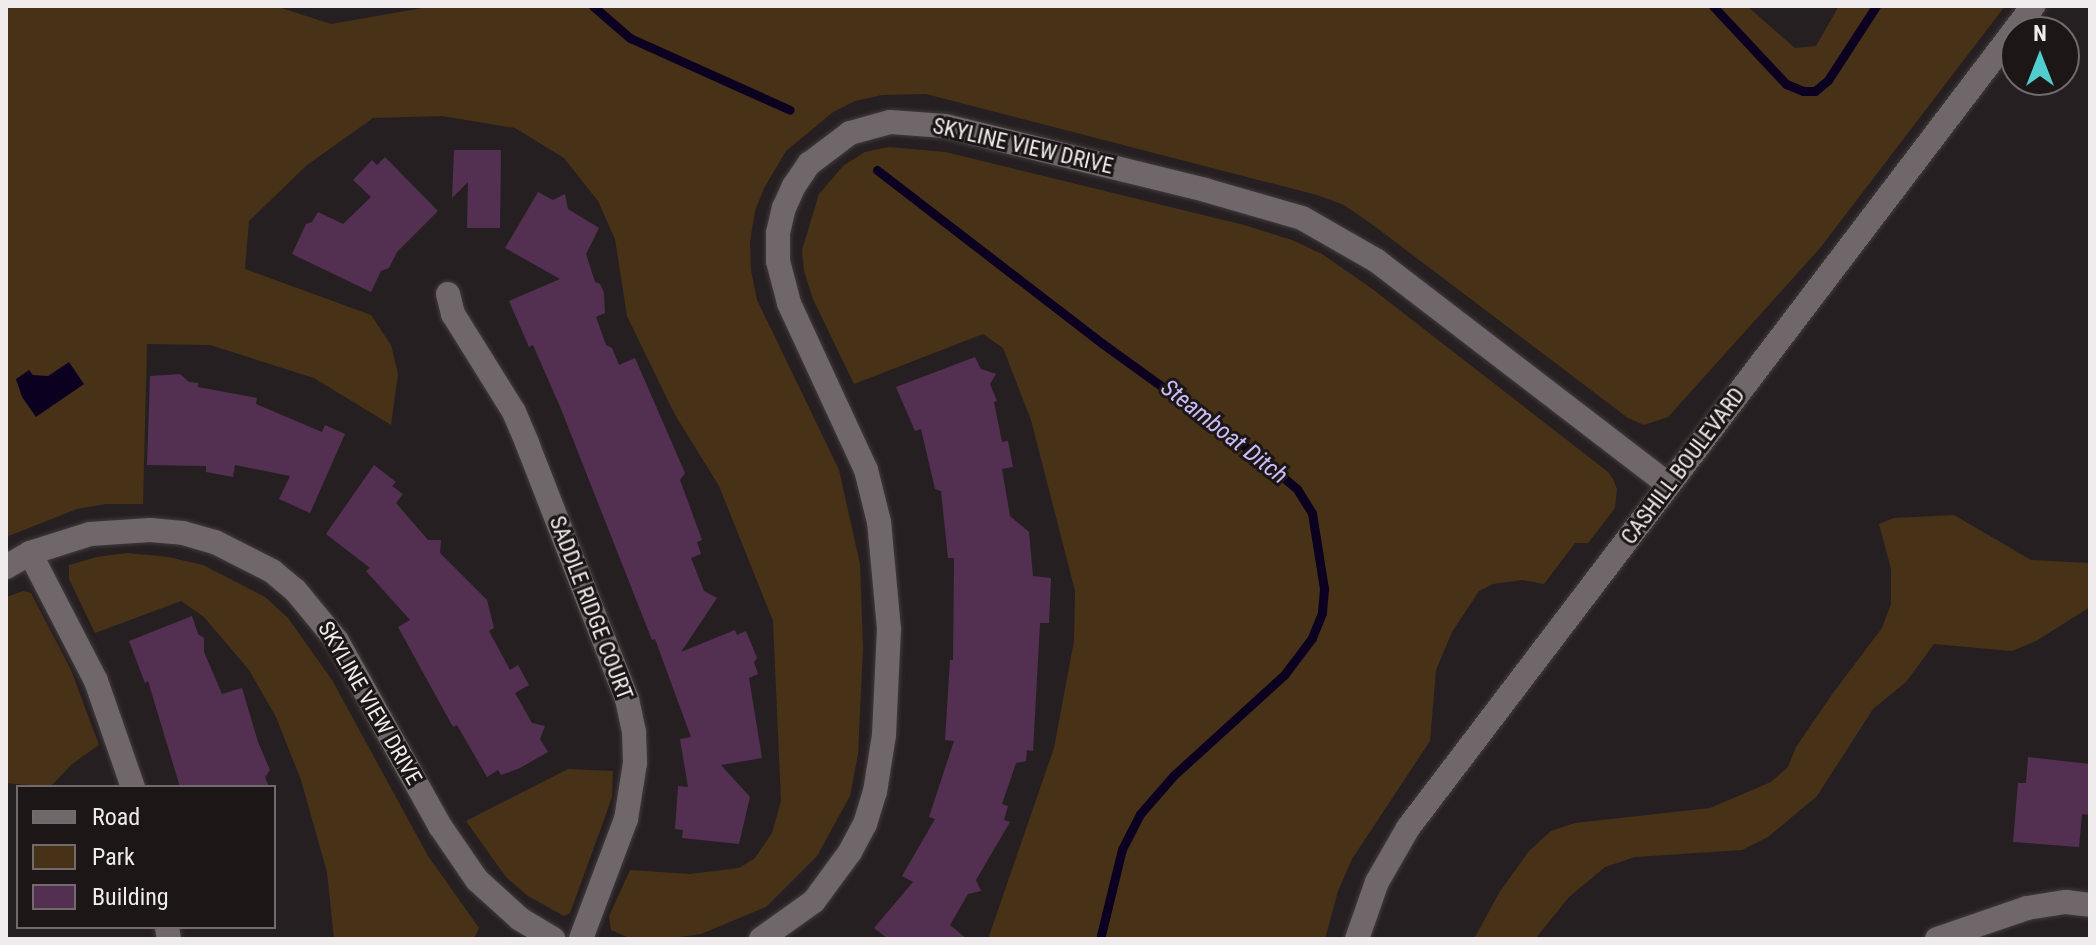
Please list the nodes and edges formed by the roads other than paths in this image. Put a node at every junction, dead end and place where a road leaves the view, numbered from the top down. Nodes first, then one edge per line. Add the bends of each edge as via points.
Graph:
1 (2033, 6) edge
2 (448, 294) dead end
3 (1668, 484) junction
4 (30, 553) junction
5 (6, 567) edge
6 (132, 785) edge
7 (2090, 905) edge
8 (553, 939) edge
9 (581, 939) edge
10 (761, 939) edge
11 (1357, 939) edge
12 (1937, 939) edge

1 - 3 street, CASHILL BOULEVARD
2 - 9 street, SADDLE RIDGE COURT via 453,314 514,412 632,721 635,763 629,808
3 - 10 street, SKYLINE VIEW DRIVE via 1377,261 1302,218 945,126 890,122 850,133 809,164 794,186 778,233 778,261 789,303 866,470 879,522 889,629 884,735 875,792 850,852 814,901
3 - 11 street, CASHILL BOULEVARD via 1408,828 1377,882
4 - 5 street, SKYLINE VIEW DRIVE
4 - 6 street via 96,681
4 - 8 street, SKYLINE VIEW DRIVE via 90,534 150,530 215,542 272,571 315,611 344,651 440,826 477,880 520,919
7 - 12 street via 2066,902 2027,908

